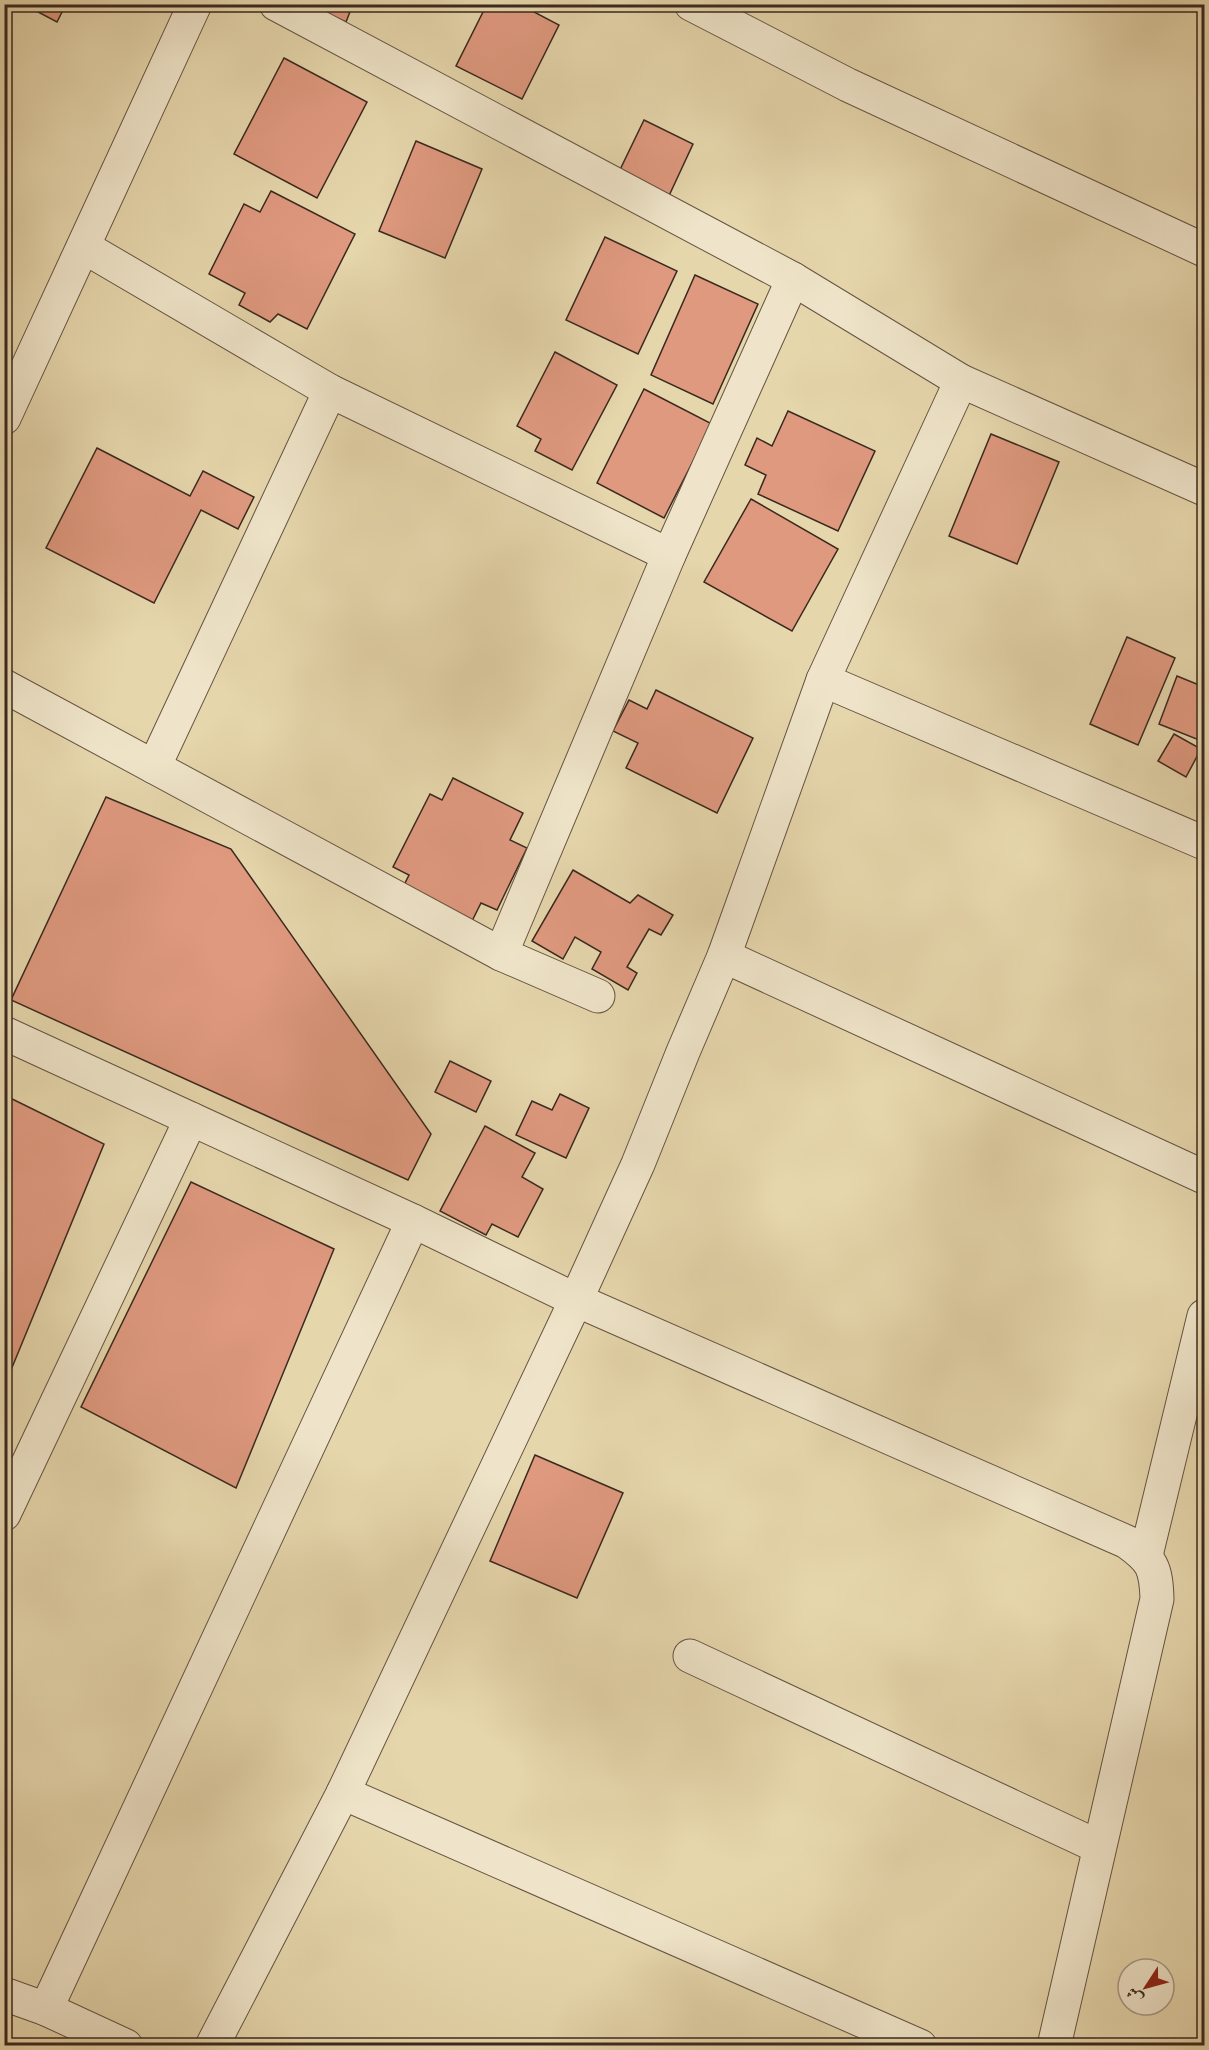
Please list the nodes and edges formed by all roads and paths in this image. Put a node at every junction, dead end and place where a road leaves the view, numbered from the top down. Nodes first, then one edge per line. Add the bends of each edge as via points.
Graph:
1 (195, 4) edge
2 (276, 4) edge
3 (691, 4) edge
4 (84, 247) junction
5 (1204, 250) edge
6 (793, 279) junction
7 (961, 381) junction
8 (330, 391) junction
9 (4, 418) edge
10 (1204, 489) edge
11 (669, 555) junction
12 (823, 680) junction
13 (4, 686) edge
14 (154, 767) junction
15 (1204, 843) edge
16 (501, 954) junction
17 (724, 956) junction
18 (598, 996) dead end
19 (4, 1033) edge
20 (191, 1119) junction
21 (1204, 1177) edge
22 (413, 1221) junction
23 (576, 1300) junction
24 (1204, 1316) edge
25 (4, 1514) edge
26 (1146, 1556) junction
27 (690, 1656) dead end
28 (343, 1793) junction
29 (1099, 1847) junction
30 (4, 1994) edge
31 (46, 2009) junction
32 (126, 2046) edge
33 (212, 2046) edge
34 (920, 2046) edge
35 (1054, 2046) edge

1 - 4 street
2 - 6 street
3 - 5 street via 848,85
4 - 8 street
4 - 9 street
6 - 7 street
6 - 11 street
7 - 10 street
7 - 12 street
8 - 11 street
8 - 14 street
11 - 16 street
12 - 15 street
12 - 17 street
13 - 14 street
14 - 16 street
16 - 18 street
17 - 21 street
17 - 23 street via 638,1164
19 - 20 street
20 - 22 street
20 - 25 street
22 - 23 street
22 - 31 street
23 - 26 street via 1127,1542
23 - 28 street
24 - 26 street
26 - 29 street via 1156,1576 1157,1599
27 - 29 street
28 - 33 street
28 - 34 street
29 - 35 street
30 - 31 street
31 - 32 street

